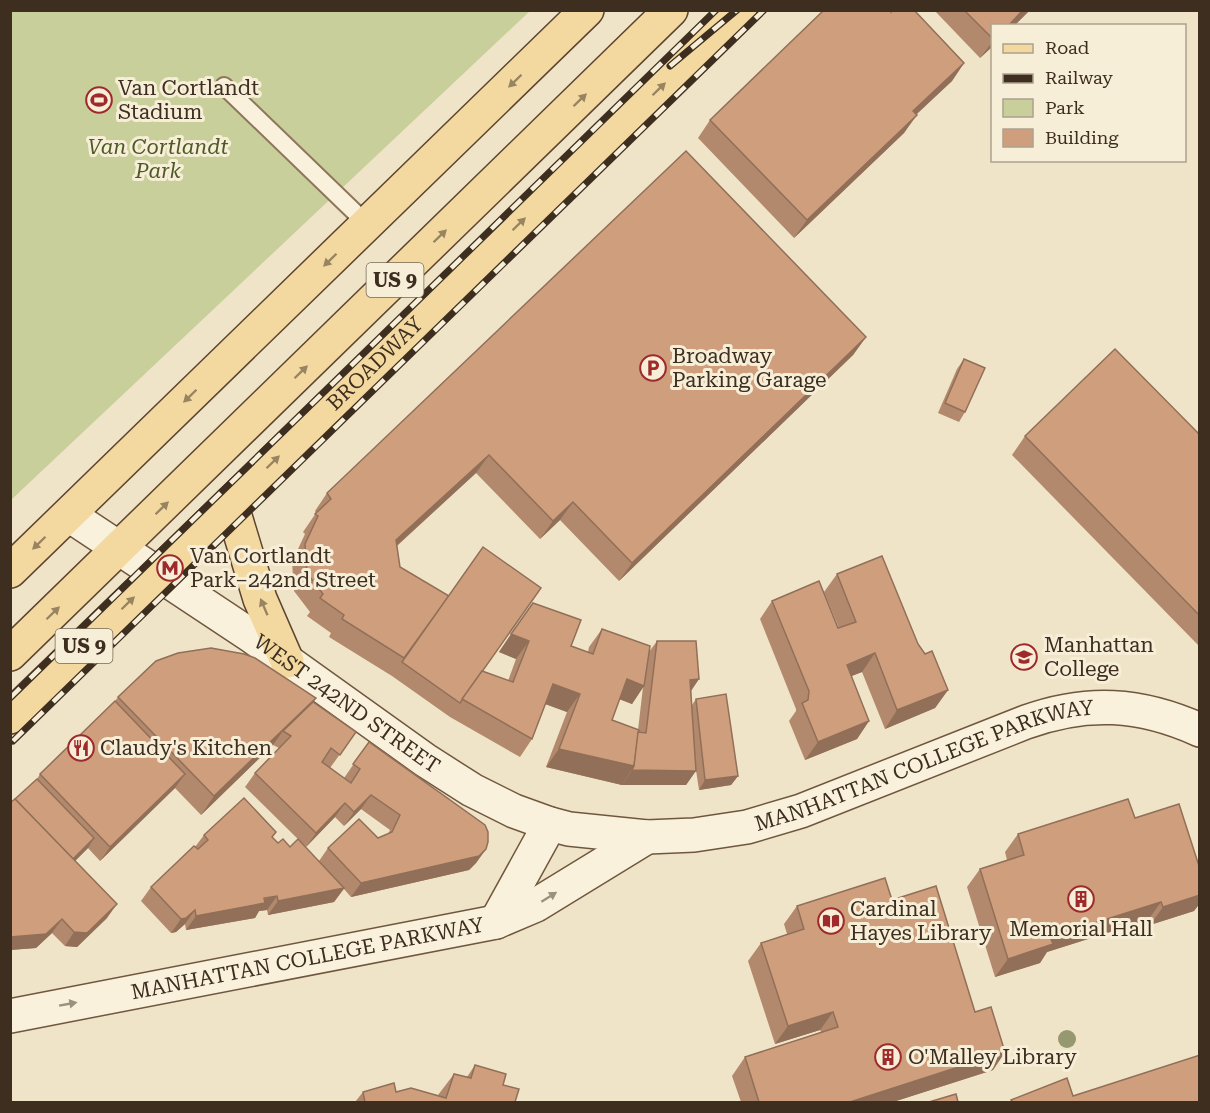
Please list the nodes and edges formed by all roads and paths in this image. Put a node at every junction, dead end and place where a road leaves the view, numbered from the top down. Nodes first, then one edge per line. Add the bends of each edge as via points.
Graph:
1 (587, 10) edge
2 (671, 10) edge
3 (740, 10) edge
4 (224, 86) dead end
5 (367, 224) junction
6 (231, 503) junction
7 (69, 515) junction
8 (120, 549) junction
9 (10, 571) edge
10 (158, 575) junction
11 (10, 654) edge
12 (287, 661) junction
13 (10, 717) edge
14 (1200, 730) edge
15 (550, 824) junction
16 (647, 837) junction
17 (496, 922) junction
18 (10, 1016) edge

1 -> 5 main road, US 9
8 -> 2 main road, US 9
6 -> 3 main road, BROADWAY / US 9
4 - 5 lane
5 -> 7 main road, US 9
6 - 10 main road, BROADWAY / US 9
12 -> 6 main road via 260,599
7 - 8 street, WEST 242ND STREET
7 -> 9 main road, US 9
8 - 10 street, WEST 242ND STREET
11 -> 8 main road, US 9
10 - 12 street, WEST 242ND STREET
13 -> 10 main road, BROADWAY / US 9
12 - 15 street, WEST 242ND STREET via 472,790
14 - 16 street, MANHATTAN COLLEGE PARKWAY via 1131,708 1095,706 1063,710 773,821 721,831
15 - 16 street, WEST 242ND STREET
15 - 17 street, MANHATTAN COLLEGE PARKWAY
17 -> 16 street via 536,905
18 -> 17 street, MANHATTAN COLLEGE PARKWAY

